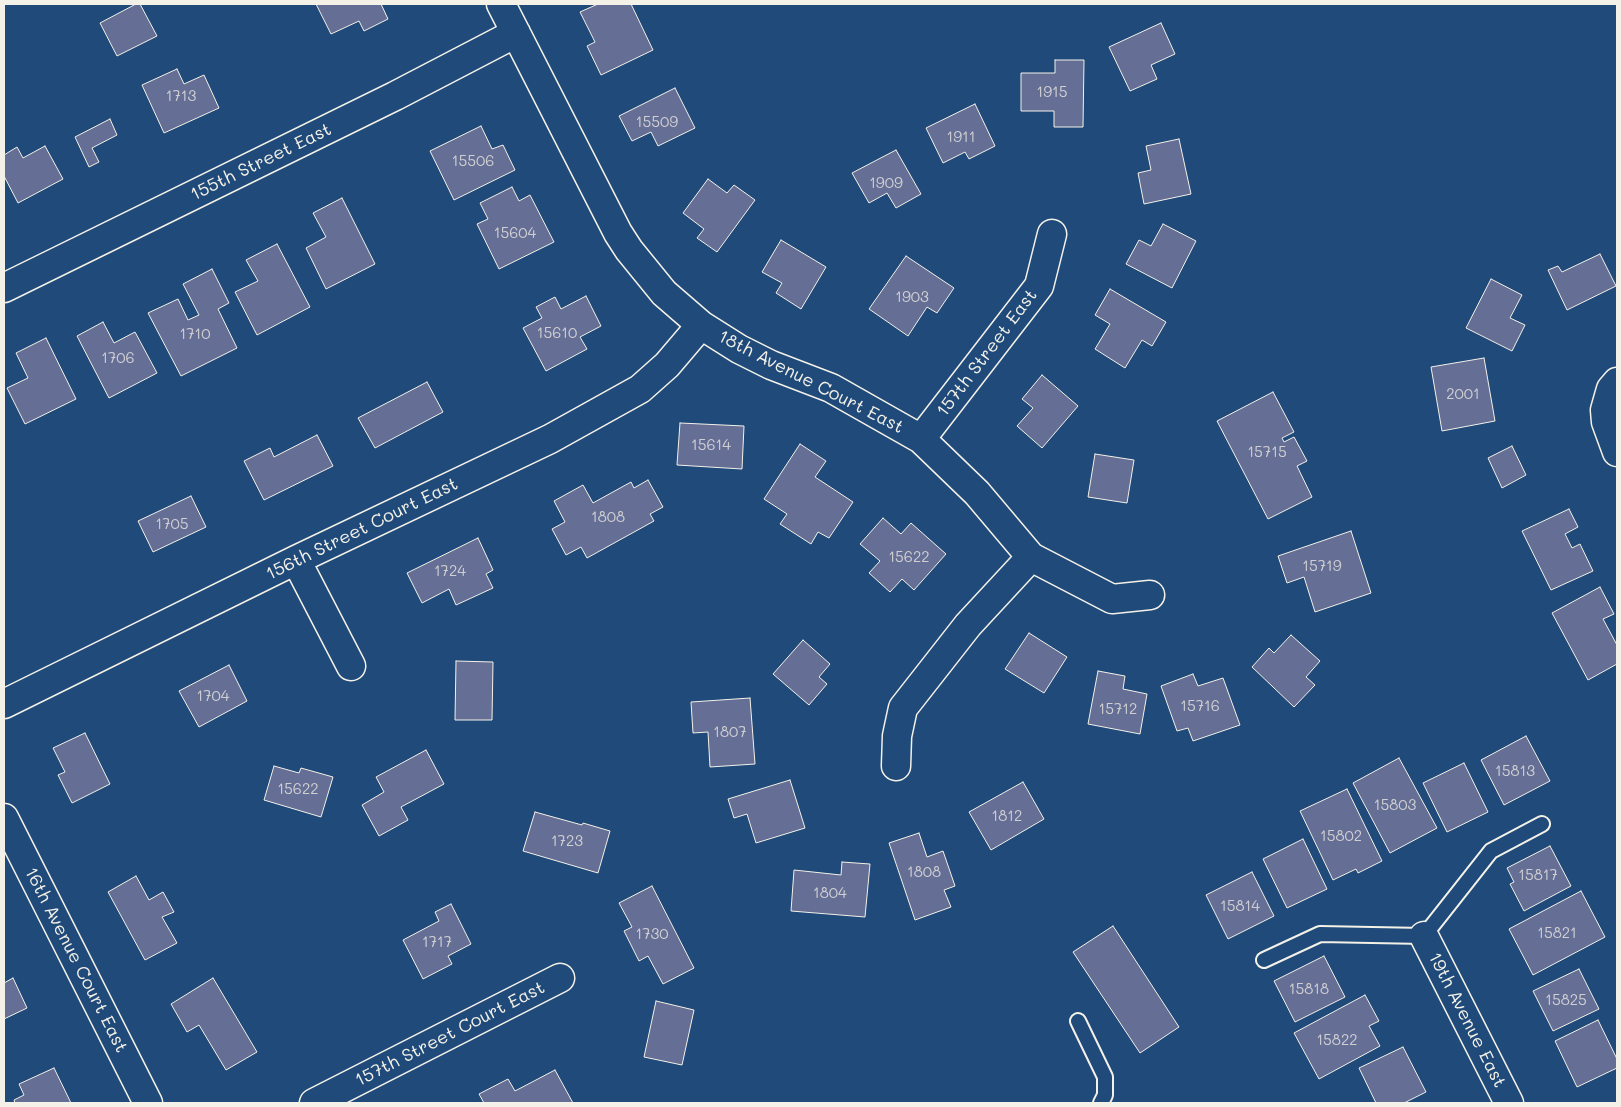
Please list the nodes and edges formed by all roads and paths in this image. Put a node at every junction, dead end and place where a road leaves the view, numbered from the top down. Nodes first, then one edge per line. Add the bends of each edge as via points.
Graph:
1 (501, 4) edge
2 (516, 34) junction
3 (1052, 234) dead end
4 (4, 288) edge
5 (701, 325) junction
6 (1614, 386) edge
7 (921, 439) junction
8 (1617, 452) edge
9 (1031, 557) junction
10 (296, 560) junction
11 (1150, 595) dead end
12 (351, 666) dead end
13 (4, 704) edge
14 (896, 766) dead end
15 (4, 818) edge
16 (1542, 824) dead end
17 (1424, 936) junction
18 (1264, 960) dead end
19 (560, 978) dead end
20 (1078, 1021) dead end
21 (148, 1103) edge
22 (314, 1103) edge
23 (1101, 1103) edge
24 (1509, 1103) edge

1 - 2 street, 18th Avenue Court East
2 - 4 street, 155th Street East
2 - 5 street, 18th Avenue Court East via 629,250 664,293
3 - 7 street, 157th Street East via 1039,286
5 - 7 street, 18th Avenue Court East via 771,365 831,388
5 - 10 street, 156th Street Court East via 667,365 640,388 550,439
6 - 8 street via 1605,410
7 - 9 street, 18th Avenue Court East via 977,493
9 - 11 street, 18th Avenue Court East via 1112,599
9 - 14 street via 968,625 902,708
10 - 12 street
10 - 13 street, 156th Street Court East
15 - 21 street, 16th Avenue Court East
16 - 17 lane via 1491,851
17 - 18 lane via 1320,934
17 - 24 street, 19th Avenue East
19 - 22 street, 157th Street Court East
20 - 23 lane via 1105,1077 1105,1095

